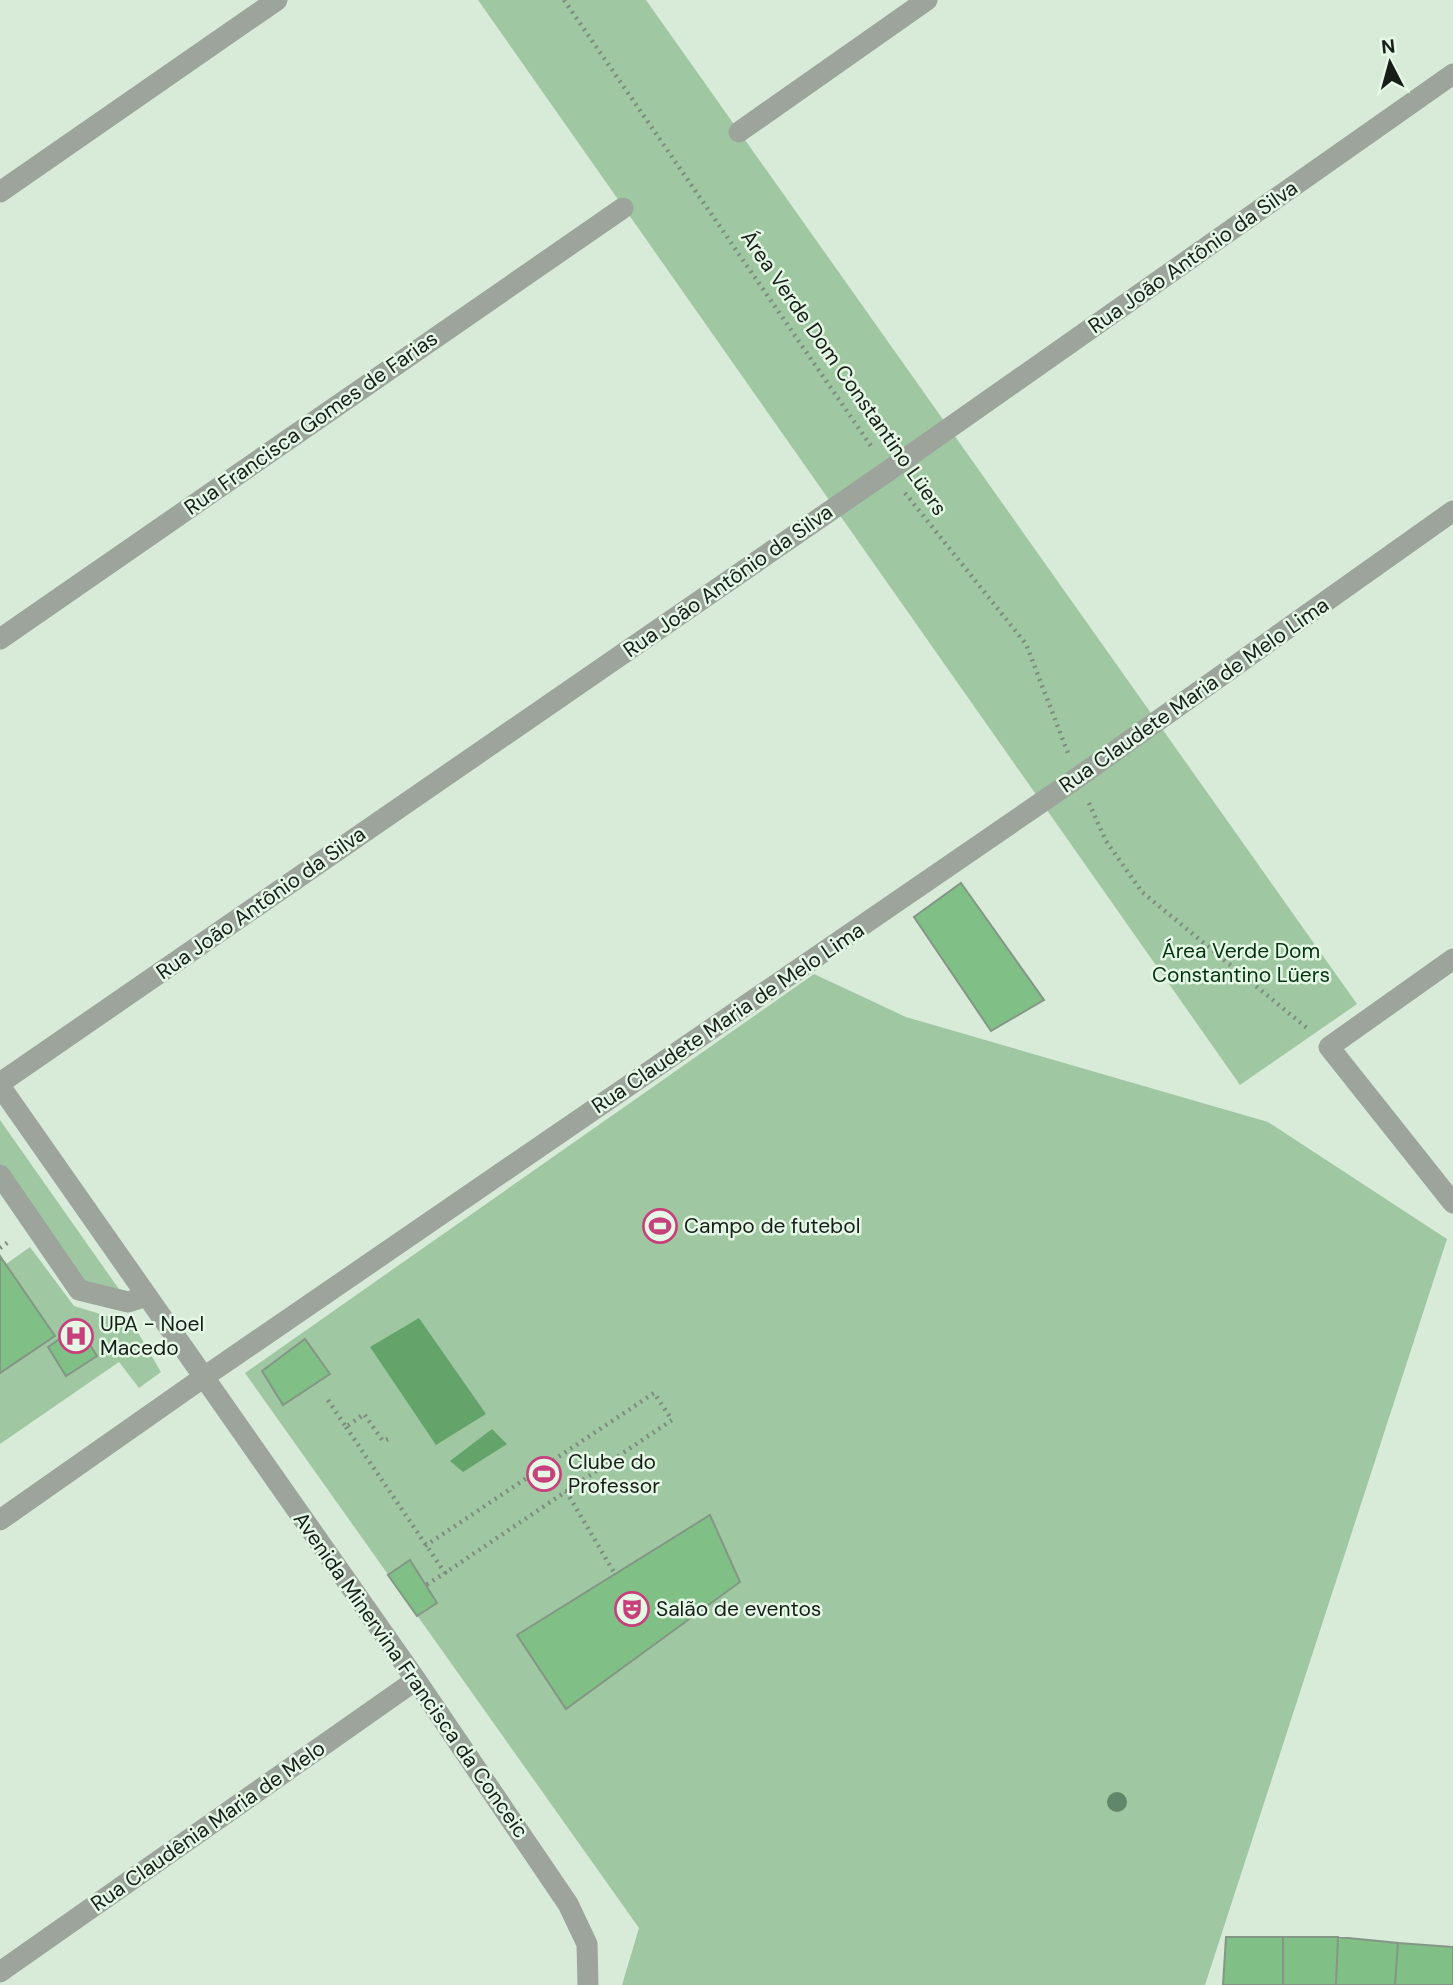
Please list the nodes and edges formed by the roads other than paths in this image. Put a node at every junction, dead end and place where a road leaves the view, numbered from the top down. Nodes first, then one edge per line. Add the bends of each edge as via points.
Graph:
1 (277, 0) edge
2 (927, 0) edge
3 (1453, 74) edge
4 (739, 132) dead end
5 (0, 192) edge
6 (623, 208) dead end
7 (1453, 511) edge
8 (0, 639) edge
9 (1453, 959) edge
10 (0, 1084) edge
11 (0, 1175) edge
12 (1453, 1203) edge
13 (148, 1296) junction
14 (204, 1377) junction
15 (0, 1520) edge
16 (416, 1680) junction
17 (0, 1972) edge
18 (587, 1985) edge

1 - 5 street
2 - 4 street
3 - 10 street, Rua João Antônio da Silva
6 - 8 street, Rua Francisca Gomes de Farias
7 - 14 street, Rua Claudete Maria de Melo Lima via 1077,778
9 - 12 street via 1329,1047
10 - 13 street, Avenida Minervina Francisca da Conceic
11 - 13 street via 79,1290 128,1302
13 - 14 street, Avenida Minervina Francisca da Conceic
14 - 15 street, Rua Claudete Maria de Melo Lima
14 - 16 street, Avenida Minervina Francisca da Conceic
16 - 17 street, Rua Claudênia Maria de Melo
16 - 18 street, Avenida Minervina Francisca da Conceic via 568,1904 587,1944

